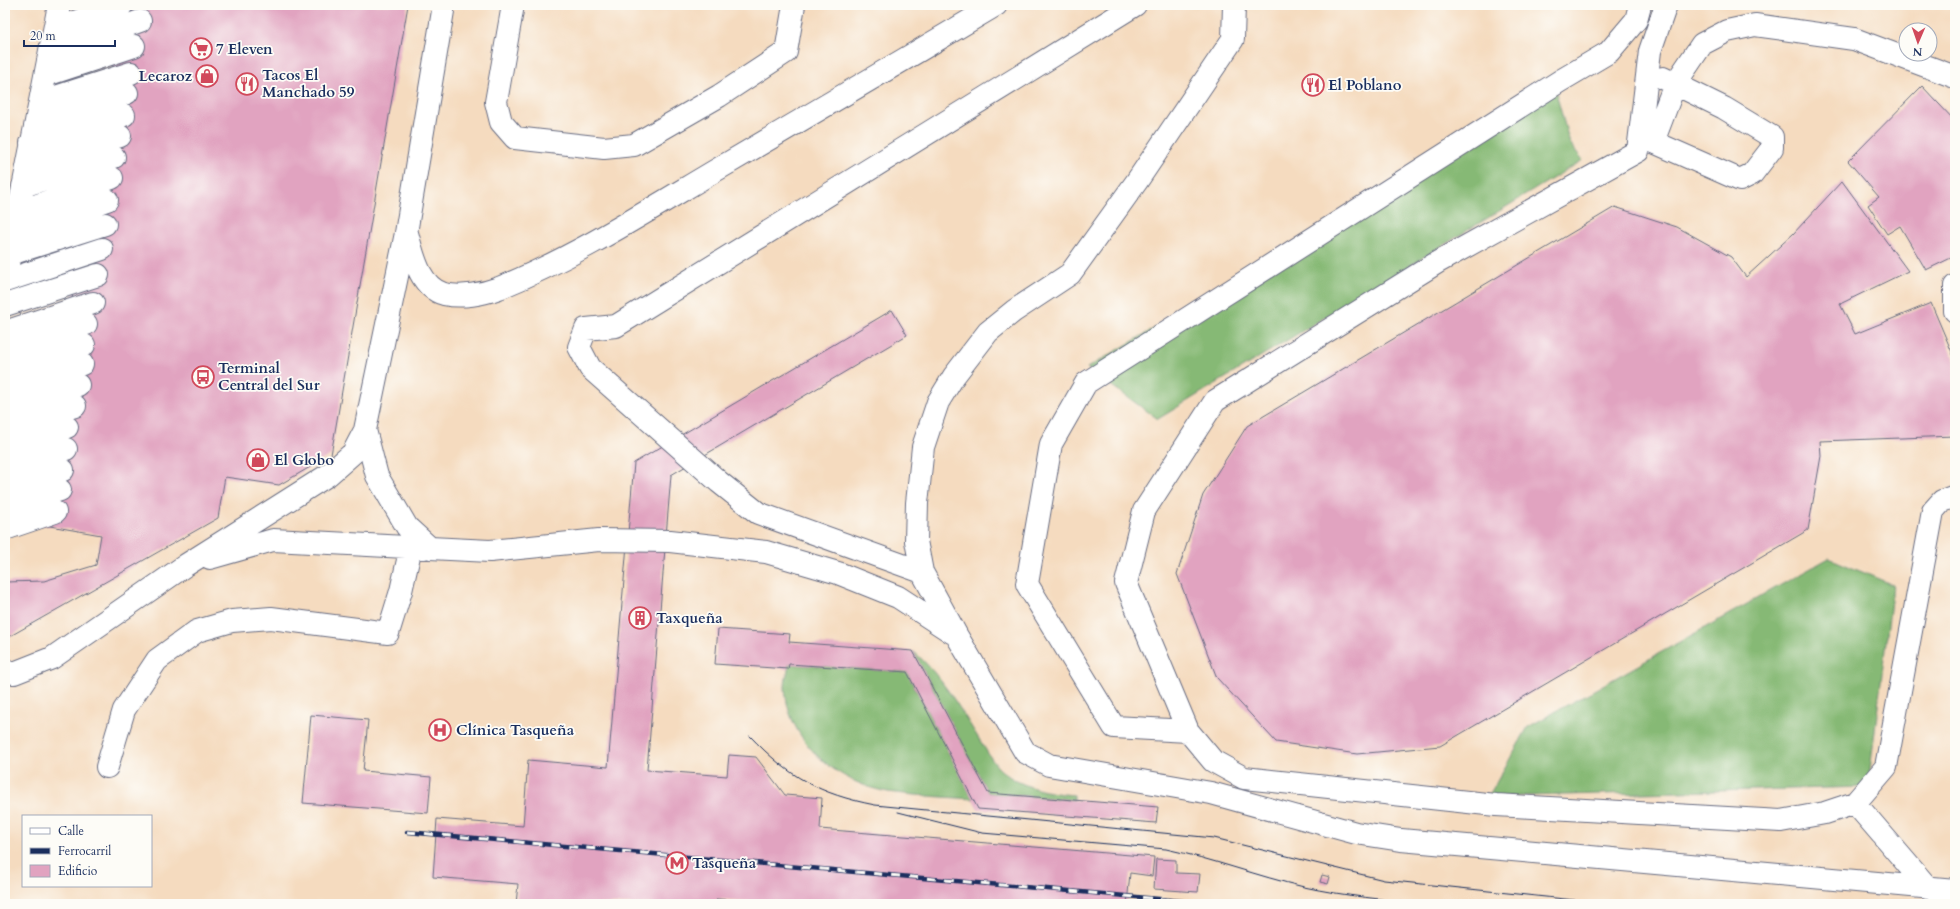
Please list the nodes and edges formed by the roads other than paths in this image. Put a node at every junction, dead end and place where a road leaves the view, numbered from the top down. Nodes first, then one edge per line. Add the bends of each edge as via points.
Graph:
1 (59, 5) edge
2 (122, 5) edge
3 (444, 5) edge
4 (513, 5) edge
5 (794, 5) edge
6 (996, 5) edge
7 (1135, 5) edge
8 (1234, 5) edge
9 (1640, 5) edge
10 (1666, 5) edge
11 (140, 21) dead end
12 (55, 29) junction
13 (134, 46) dead end
14 (51, 53) junction
15 (1647, 71) junction
16 (46, 75) junction
17 (1955, 77) edge
18 (1675, 84) junction
19 (40, 102) junction
20 (124, 115) dead end
21 (33, 135) junction
22 (120, 136) dead end
23 (1646, 139) junction
24 (25, 176) junction
25 (106, 200) dead end
26 (18, 212) junction
27 (105, 224) dead end
28 (15, 233) junction
29 (406, 233) junction
30 (102, 249) dead end
31 (10, 254) junction
32 (98, 275) dead end
33 (5, 280) edge
34 (1955, 286) edge
35 (93, 302) dead end
36 (5, 306) edge
37 (1955, 311) edge
38 (5, 332) edge
39 (5, 351) edge
40 (81, 365) junction
41 (5, 370) edge
42 (5, 389) edge
43 (5, 408) edge
44 (67, 427) dead end
45 (5, 428) edge
46 (365, 430) junction
47 (5, 447) edge
48 (66, 449) dead end
49 (5, 467) edge
50 (5, 490) edge
51 (1955, 496) edge
52 (5, 508) edge
53 (55, 512) dead end
54 (5, 529) edge
55 (421, 548) junction
56 (186, 565) junction
57 (922, 572) junction
58 (956, 636) junction
59 (5, 670) edge
60 (1188, 731) junction
61 (107, 767) dead end
62 (1855, 803) junction
63 (1928, 888) junction
64 (1955, 890) edge

1 - 12 lane
2 - 12 lane
3 - 29 lane
4 - 5 lane via 496,102 501,122 515,138 604,148 634,145 719,96 786,52
6 - 29 lane via 593,243 498,288 478,294 442,294 429,285 418,269
7 - 57 lane via 616,326 586,329 579,347 590,368 719,482 758,513
8 - 57 lane via 1233,39 1137,181 1070,274 1014,311 988,332 954,376 938,402 923,447 917,503 916,541
9 - 60 lane via 1636,20 1609,52 1086,383 1051,444 1027,584 1114,727
10 - 15 lane via 1650,51
11 - 14 lane
12 - 14 lane
13 - 16 lane
14 - 16 lane
15 - 18 lane
15 - 23 lane
16 - 19 lane
17 - 18 lane via 1854,39 1755,25 1727,31 1702,44
18 - 23 lane
18 - 23 lane via 1724,108 1772,137 1772,148 1752,174 1740,180
19 - 21 lane
19 - 21 lane via 129,83
20 - 21 lane
21 - 24 lane
22 - 24 lane
23 - 60 lane via 1638,151 1438,262 1215,401 1144,511 1126,583
24 - 26 lane
24 - 26 lane via 113,168
25 - 28 lane
26 - 28 lane
27 - 31 lane
28 - 31 lane
29 - 46 lane
30 - 33 lane
31 - 33 lane
32 - 36 lane
34 - 37 lane
35 - 38 lane
39 - 40 lane
40 - 41 lane
40 - 42 lane
40 - 43 lane
40 - 45 lane
44 - 47 lane
46 - 55 lane via 377,476
46 - 56 lane via 353,453 328,475
48 - 49 lane
50 - 52 lane via 62,480
51 - 62 lane via 1942,501 1933,511 1886,767
53 - 54 lane
55 - 56 lane via 273,540
55 - 58 lane via 490,551 599,540 670,541 766,552 838,572 898,597
55 - 61 lane via 401,591 388,633 271,618 232,621 197,631 157,660 124,710
56 - 59 lane via 52,658 14,673
57 - 58 lane
58 - 63 lane via 1025,752 1049,765 1211,793 1356,833 1401,840
60 - 62 lane via 1213,761 1244,778 1252,779 1496,805 1782,821 1825,813
62 - 63 lane
63 - 64 lane

